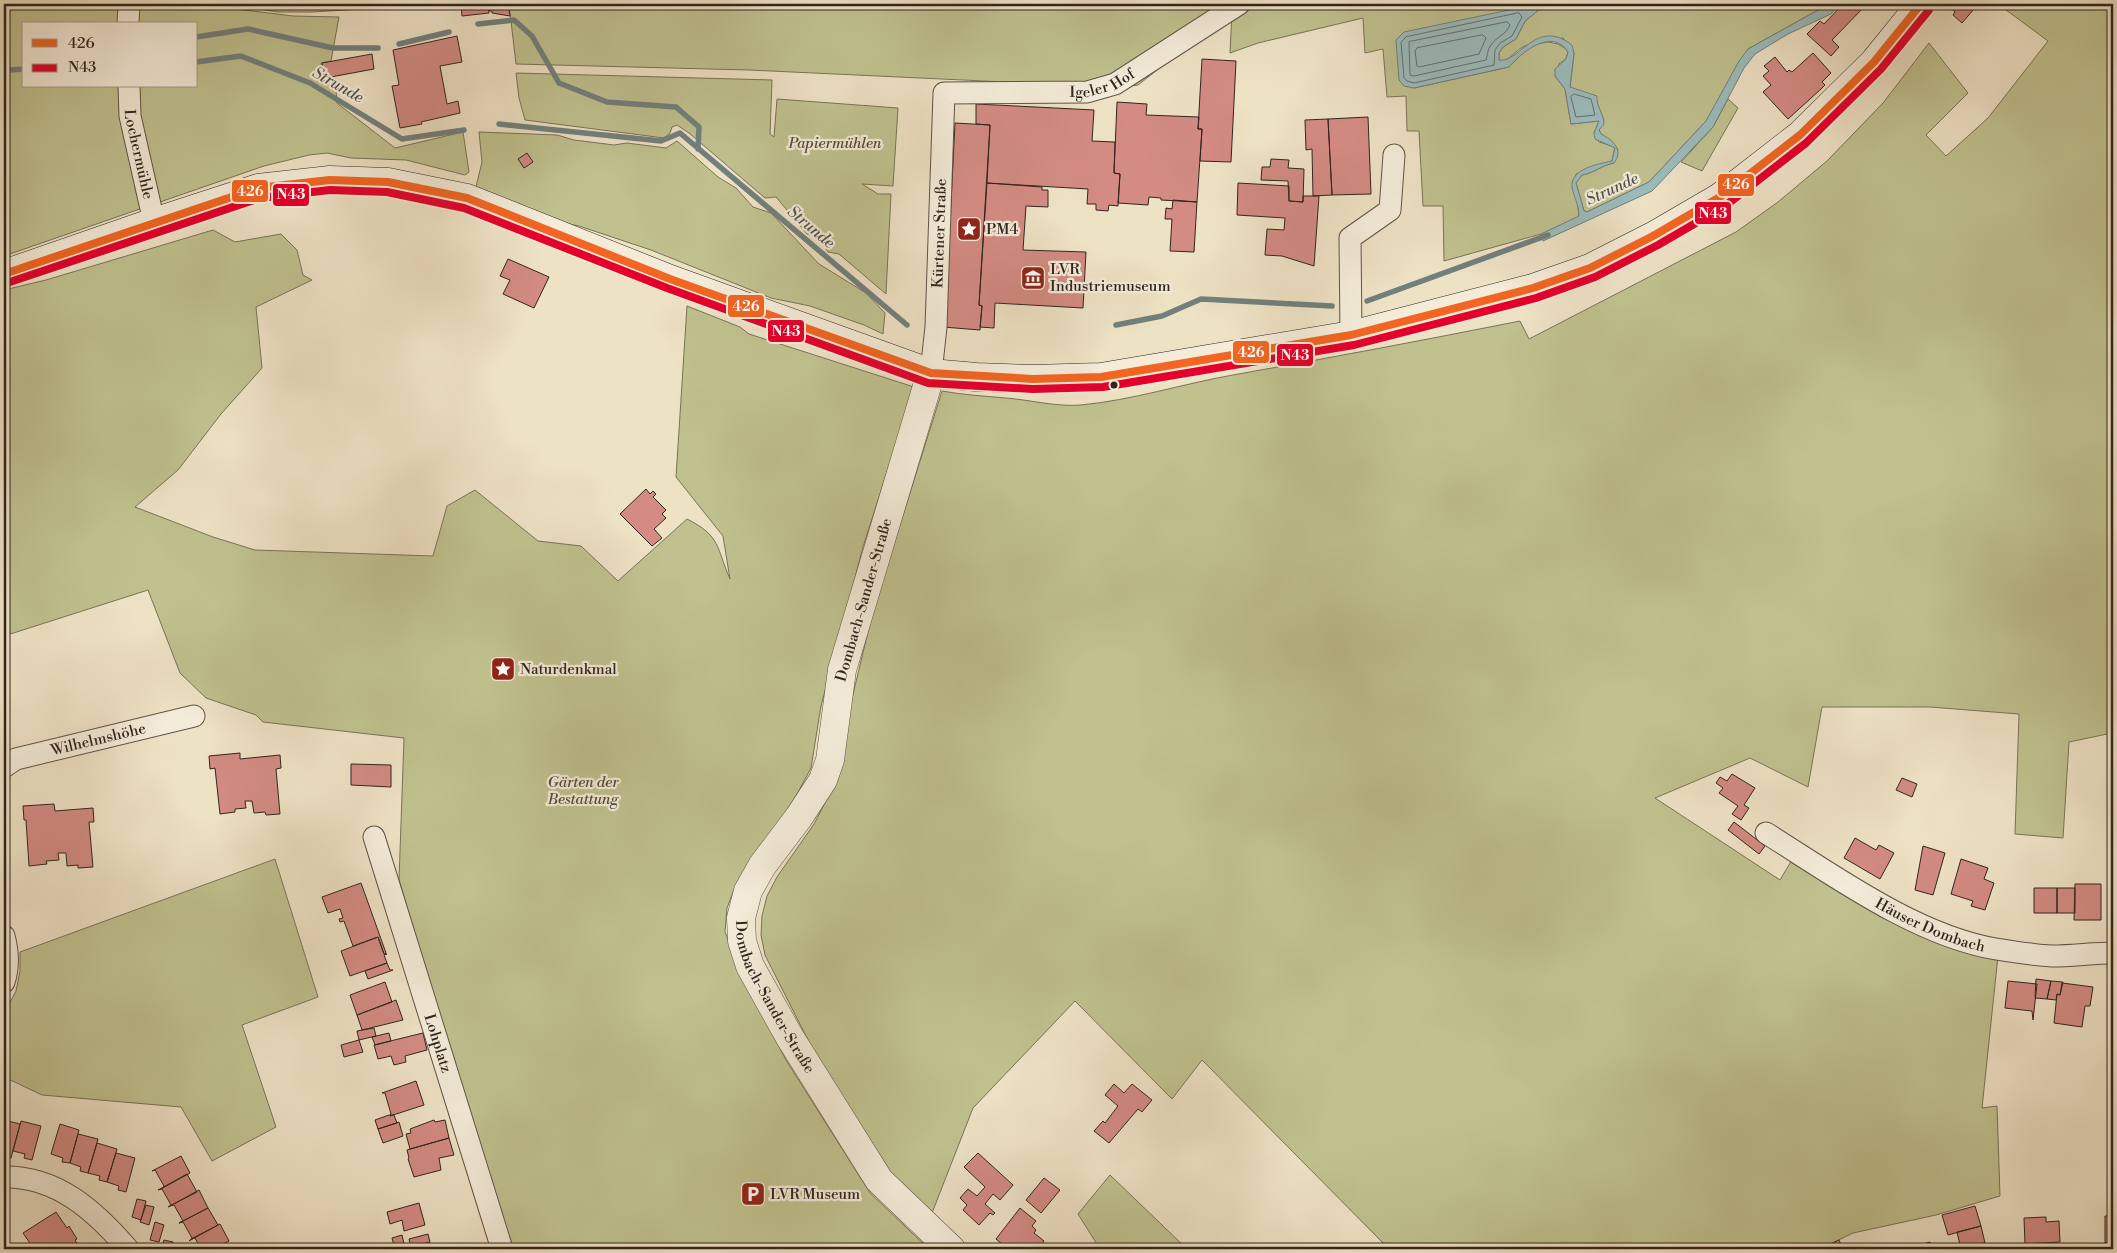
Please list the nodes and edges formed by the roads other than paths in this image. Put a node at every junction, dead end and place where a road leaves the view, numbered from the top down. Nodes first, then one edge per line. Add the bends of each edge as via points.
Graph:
1 (128, 4) edge
2 (1239, 4) edge
3 (1921, 4) edge
4 (128, 22) edge
5 (129, 88) edge
6 (944, 93) joint
7 (1394, 155) dead end
8 (154, 222) junction
9 (4, 274) edge
10 (1351, 334) junction
11 (931, 373) junction
12 (194, 716) dead end
13 (4, 767) edge
14 (1766, 832) dead end
15 (374, 837) dead end
16 (4, 936) edge
17 (2113, 952) edge
18 (4, 982) edge
19 (4, 1177) edge
20 (128, 1249) edge
21 (502, 1249) edge
22 (951, 1249) edge

1 - 4 street
2 - 6 street, Igeler Hof via 1115,84 1088,92
3 - 10 main road via 1874,62 1800,135 1720,197 1686,218 1590,268 1533,288
5 - 8 street, Lochermühle via 130,116
6 - 11 street, Kürtener Straße via 936,327
7 - 10 street via 1390,210 1350,238
8 - 9 main road
8 - 11 main road via 258,188 330,180 388,182 466,198 670,279
10 - 11 main road via 1101,376 1016,379
11 - 22 main road, Dombach-Sander-Straße via 842,670 830,760 823,780 762,866 748,891 740,918 742,941 750,966 789,1036 879,1180
12 - 13 street, Wilhelmshöhe via 16,759
14 - 17 street, Häuser Dombach via 1844,882 1958,940 1995,949 2052,956
15 - 21 street, Lohplatz
16 - 18 street via 7,953
19 - 20 street via 28,1179 57,1189 94,1212

